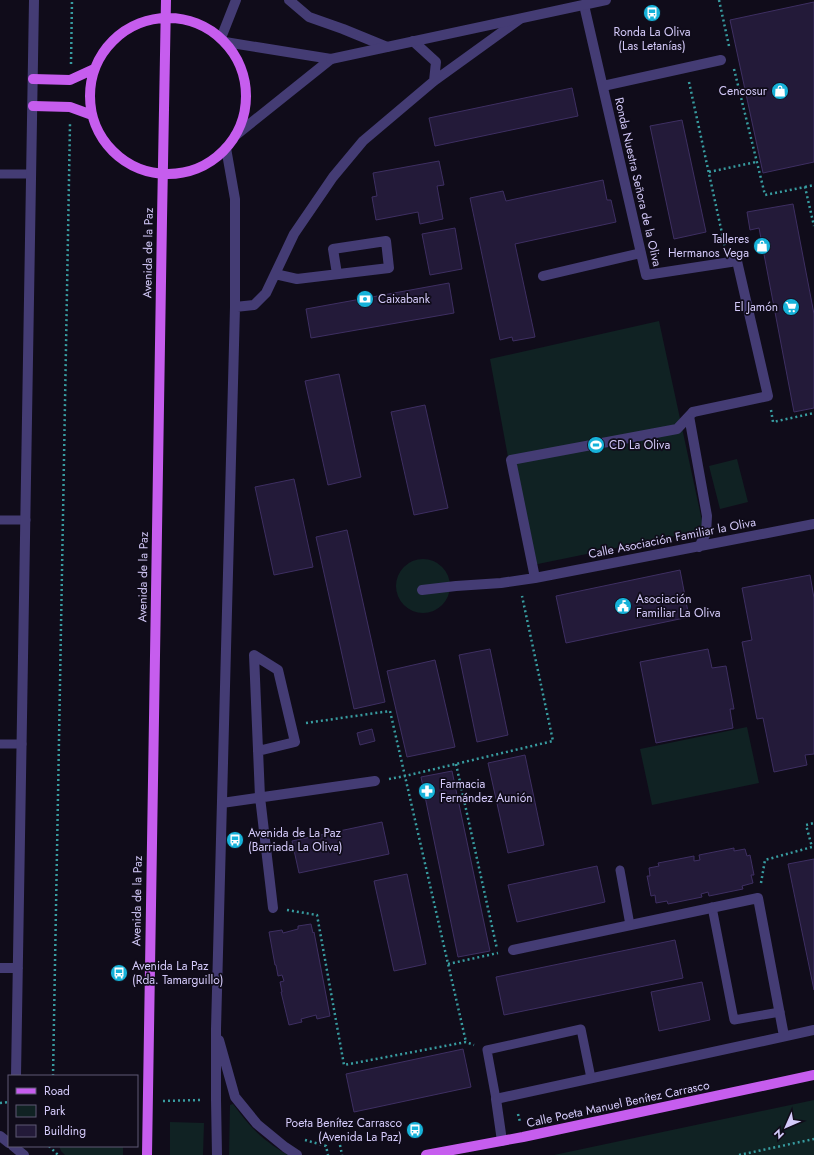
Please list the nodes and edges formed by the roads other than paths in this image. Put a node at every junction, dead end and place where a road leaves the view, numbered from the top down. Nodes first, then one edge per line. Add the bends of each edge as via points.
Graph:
1 (34, 0) edge
2 (166, 0) edge
3 (236, 0) edge
4 (290, 0) edge
5 (606, 0) edge
6 (584, 5) junction
7 (166, 17) junction
8 (520, 19) junction
9 (223, 40) junction
10 (414, 41) junction
11 (387, 47) junction
12 (331, 59) junction
13 (721, 60) dead end
14 (94, 69) junction
15 (33, 79) junction
16 (434, 81) junction
17 (603, 86) junction
18 (32, 106) junction
19 (92, 115) junction
20 (236, 135) junction
21 (226, 148) junction
22 (0, 174) edge
23 (31, 174) junction
24 (163, 174) junction
25 (641, 253) junction
26 (275, 274) junction
27 (337, 274) junction
28 (543, 276) dead end
29 (235, 307) junction
30 (691, 414) junction
31 (0, 520) edge
32 (26, 520) junction
33 (814, 524) edge
34 (699, 547) junction
35 (535, 578) junction
36 (422, 590) dead end
37 (0, 744) edge
38 (22, 744) junction
39 (258, 751) junction
40 (375, 781) road end
41 (260, 798) junction
42 (222, 803) junction
43 (620, 870) dead end
44 (712, 907) junction
45 (273, 908) road end
46 (630, 925) junction
47 (512, 950) road end
48 (0, 968) edge
49 (18, 968) junction
50 (780, 1012) junction
51 (216, 1029) junction
52 (814, 1030) edge
53 (784, 1036) junction
54 (16, 1075) edge
55 (814, 1075) edge
56 (591, 1078) junction
57 (496, 1099) junction
58 (0, 1136) edge
59 (502, 1141) junction
60 (8, 1142) edge
61 (146, 1155) edge
62 (217, 1155) edge
63 (297, 1155) edge
64 (426, 1155) edge

1 - 15 street
2 - 7 main road, Avenida de la Paz
3 - 9 street
4 - 11 street via 309,17
5 - 6 street
6 - 8 street
6 - 17 street, Ronda Nuestra Señora de la Oliva
7 - 9 main road via 186,19 204,26
7 - 14 main road via 143,22 122,32 106,48
7 - 24 main road, Avenida de la Paz
8 - 10 street
8 - 16 street
9 - 12 street
9 - 20 main road via 239,63 246,87 245,112
10 - 11 street
10 - 16 street via 436,62
11 - 12 street
12 - 20 street
13 - 17 street
14 - 15 main road via 70,80
14 - 19 main road via 90,92
15 - 18 street
16 - 26 street via 363,141 333,177 294,234
17 - 25 street, Ronda Nuestra Señora de la Oliva
18 - 19 main road via 70,106
18 - 23 street
19 - 24 main road via 102,138 118,156 139,168
20 - 21 main road
21 - 24 main road via 201,166 186,172
21 - 29 street via 235,199
22 - 23 lane
23 - 32 street
24 - 61 main road, Avenida de la Paz
25 - 28 street
25 - 30 street, Ronda Nuestra Señora de la Oliva via 646,275 737,261 768,396
26 - 27 street via 297,279
26 - 29 street via 266,292 254,305
27 - 27 street via 389,268 386,241 334,249
29 - 42 street
30 - 34 street via 708,516 706,533
30 - 35 street via 677,429 512,460
31 - 32 lane
32 - 38 street
33 - 34 street, Calle Asociación Familiar la Oliva
34 - 35 street, Calle Asociación Familiar la Oliva
35 - 36 street, Calle Asociación Familiar la Oliva
37 - 38 lane
38 - 49 street
39 - 39 street via 254,655 278,670 296,742
39 - 41 street
40 - 41 street
41 - 42 street
41 - 45 street
42 - 51 street
43 - 46 lane
44 - 46 street
44 - 50 lane via 734,1020
44 - 50 street via 758,898
46 - 47 street
48 - 49 street
49 - 54 street
50 - 53 street
51 - 62 street
51 - 63 street via 235,1097 257,1124
52 - 53 street
53 - 56 street
55 - 59 main road, Calle Poeta Manuel Benítez Carrasco
56 - 57 street
56 - 57 lane via 581,1029 487,1050
57 - 59 street
58 - 60 street
59 - 64 main road, Calle Poeta Manuel Benítez Carrasco

